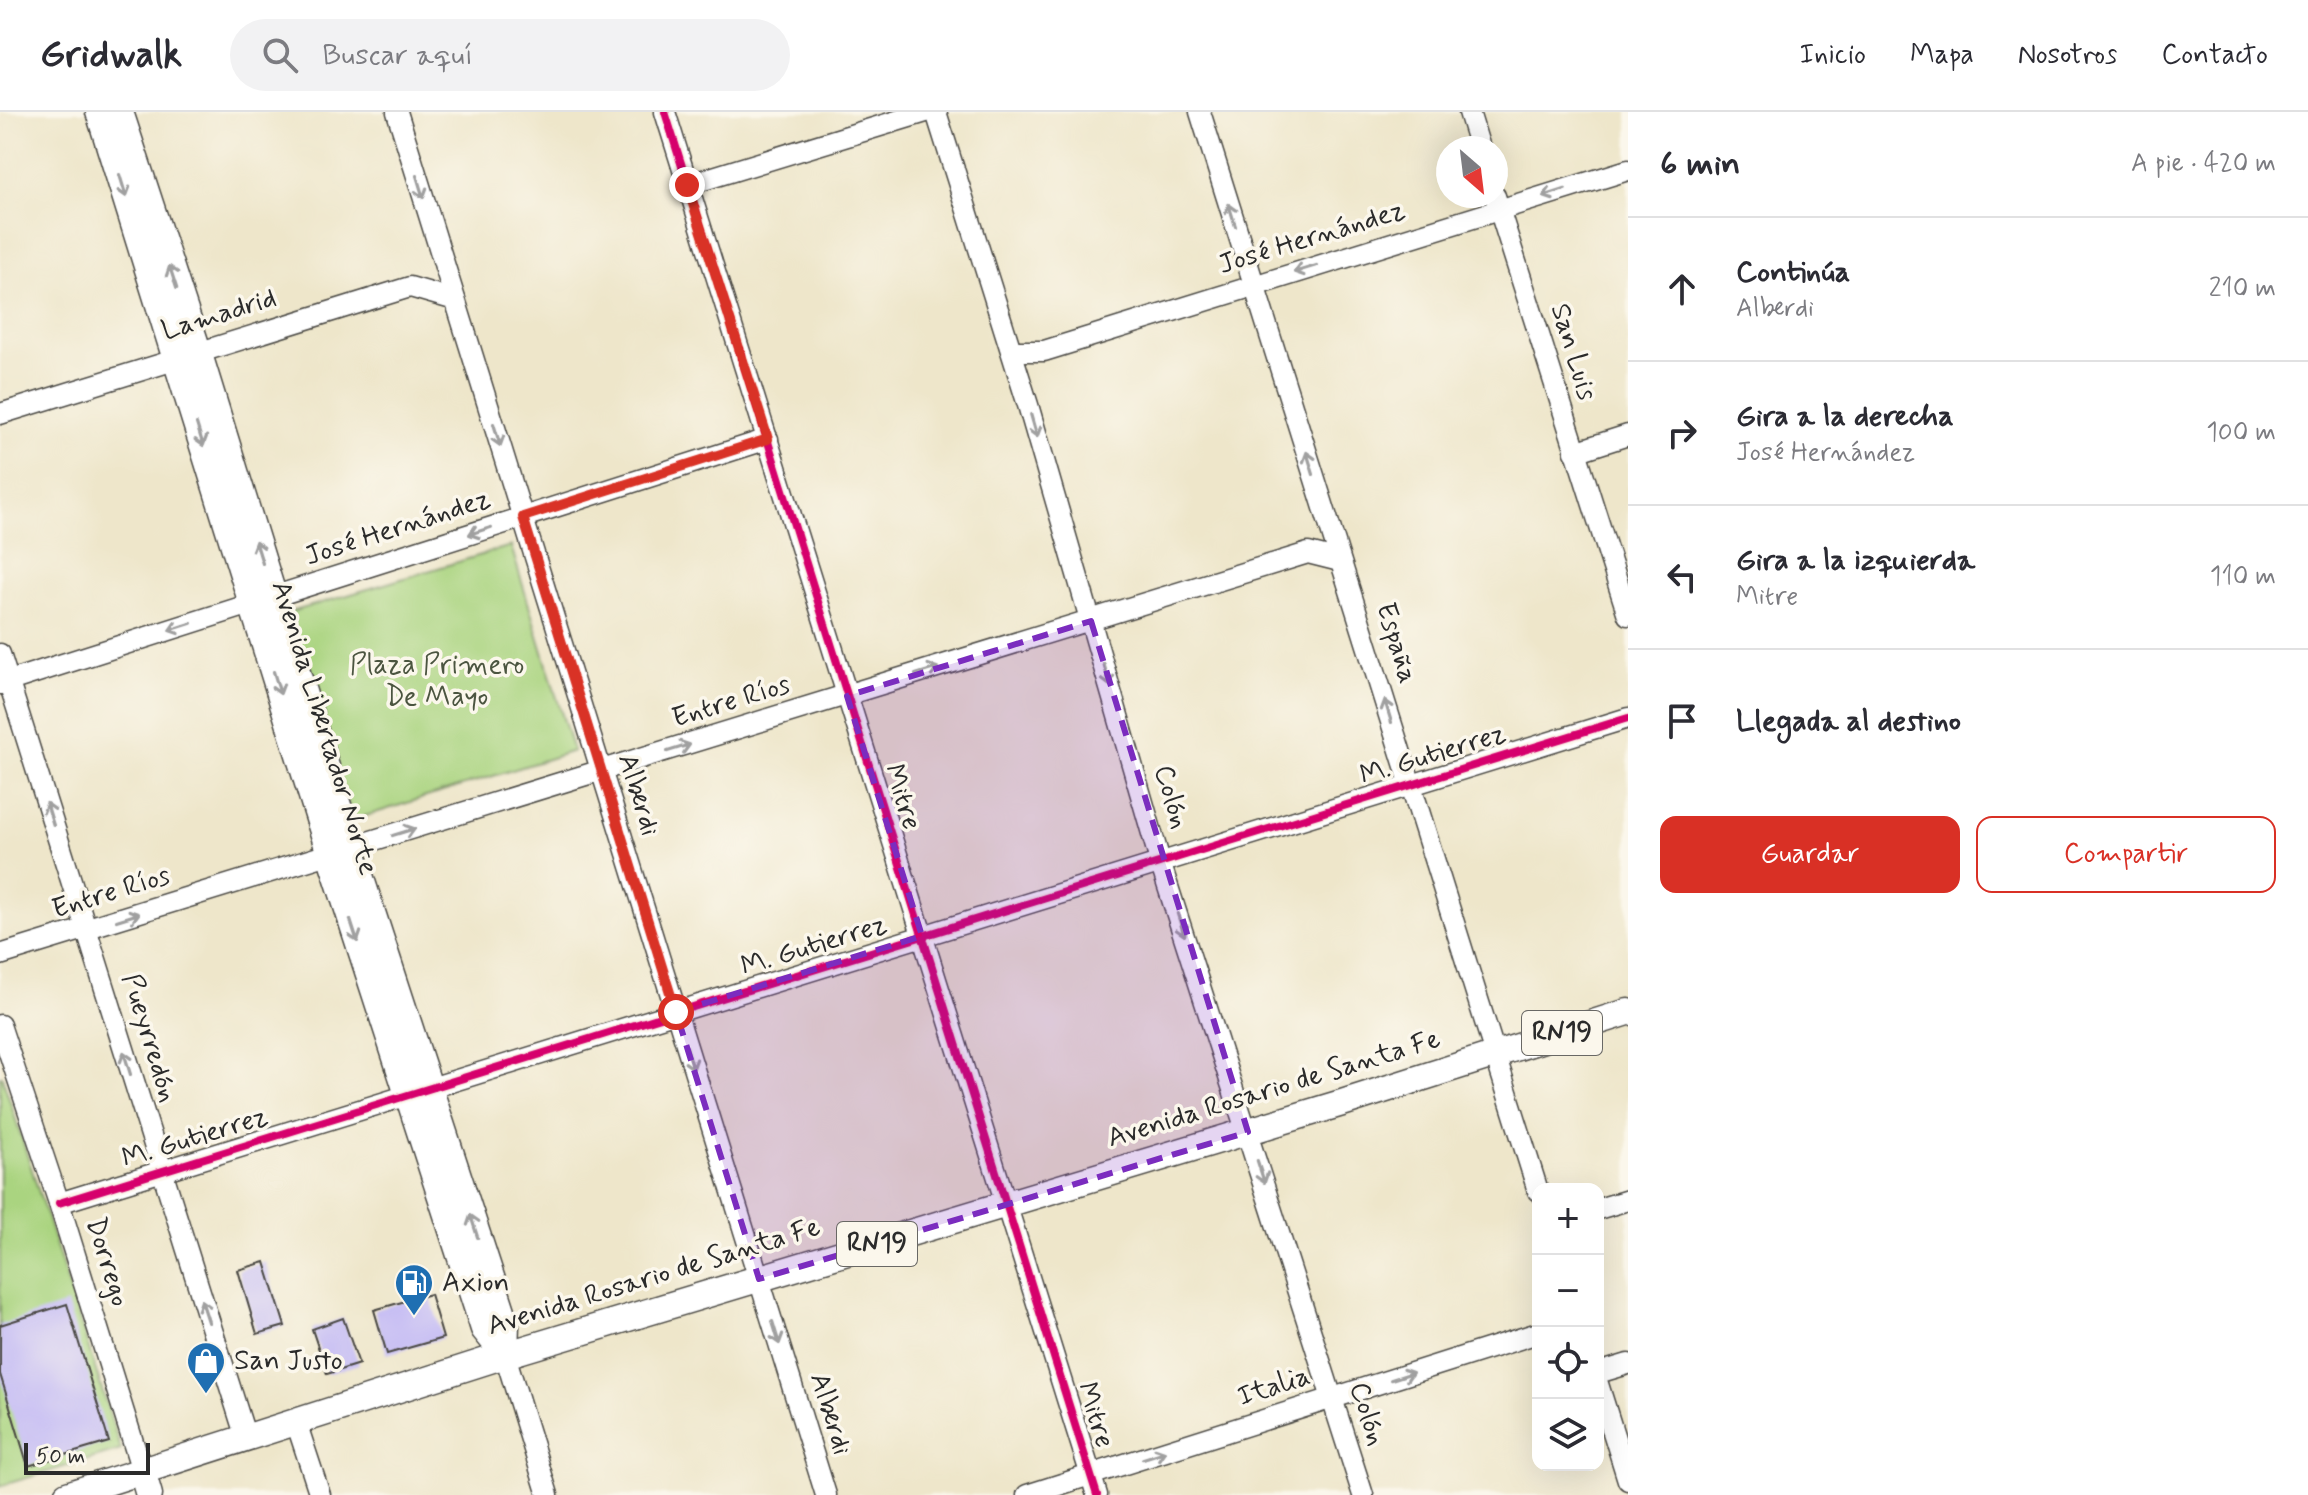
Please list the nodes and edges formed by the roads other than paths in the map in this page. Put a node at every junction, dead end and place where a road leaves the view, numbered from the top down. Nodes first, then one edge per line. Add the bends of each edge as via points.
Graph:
1 (99, 112) edge
2 (120, 112) edge
3 (397, 112) edge
4 (665, 112) edge
5 (926, 112) edge
6 (936, 112) edge
7 (1200, 112) edge
8 (1469, 112) edge
9 (1476, 136) edge
10 (1628, 170) edge
11 (687, 185) junction
12 (1508, 200) edge
13 (1482, 208) edge
14 (1499, 208) edge
15 (1254, 285) junction
16 (455, 300) junction
17 (1012, 351) junction
18 (187, 354) junction
19 (0, 414) edge
20 (1628, 435) edge
21 (768, 439) junction
22 (1575, 452) junction
23 (523, 517) junction
24 (1340, 561) junction
25 (263, 601) junction
26 (1628, 615) edge
27 (1091, 621) junction
28 (0, 654) edge
29 (4, 683) edge
30 (847, 696) junction
31 (1628, 718) edge
32 (602, 771) junction
33 (1411, 785) junction
34 (340, 851) junction
35 (1161, 863) junction
36 (86, 930) junction
37 (922, 936) junction
38 (0, 955) edge
39 (676, 1012) junction
40 (1628, 1012) edge
41 (0, 1025) edge
42 (1495, 1053) junction
43 (418, 1091) junction
44 (1248, 1132) junction
45 (161, 1171) junction
46 (1536, 1183) edge
47 (1628, 1200) edge
48 (59, 1203) junction
49 (1006, 1205) junction
50 (1604, 1207) edge
51 (759, 1279) junction
52 (1532, 1335) edge
53 (505, 1355) junction
54 (1628, 1364) edge
55 (1604, 1371) edge
56 (1333, 1398) junction
57 (1603, 1399) edge
58 (296, 1422) junction
59 (246, 1438) junction
60 (1091, 1475) junction
61 (1628, 1480) edge
62 (146, 1483) edge
63 (67, 1495) edge
64 (320, 1495) edge
65 (548, 1495) edge
66 (826, 1495) edge
67 (1027, 1495) edge
68 (1097, 1495) edge
69 (1363, 1495) edge

1 -> 18 main road, Avenida Libertador Norte
18 -> 2 main road, Avenida Libertador Norte
3 -> 16 street, Alberdi
4 - 11 street, Mitre
5 - 11 street
6 - 17 street, Colón
15 -> 7 street, España
8 - 9 street
10 -> 12 street, José Hernández
11 - 21 street, Mitre
13 -> 15 street, José Hernández
14 - 22 street, San Luis
15 - 17 street, José Hernández via 1044,351
24 -> 15 street, España
16 - 18 street, Lamadrid via 410,287
16 -> 23 street, Alberdi
17 -> 27 street, Colón
18 - 19 street, Lamadrid
18 - 25 main road, Avenida Libertador Norte
20 - 22 street
21 - 23 street, José Hernández
21 - 30 street, Mitre
22 - 26 street, San Luis
23 -> 25 street, José Hernández
23 - 32 street, Alberdi
24 - 27 street, Entre Ríos via 1308,553
33 -> 24 street, España
25 -> 29 street, José Hernández
25 - 34 main road, Avenida Libertador Norte
30 -> 27 street, Entre Ríos
27 -> 35 street, Colón
28 - 29 street, Pueyrredón
36 -> 29 street, Pueyrredón
32 -> 30 street, Entre Ríos
30 - 37 street, Mitre
31 - 33 street, M. Gutierrez
34 -> 32 street, Entre Ríos
32 - 39 street, Alberdi
33 - 35 street, M. Gutierrez
33 - 42 street, España
36 -> 34 street, Entre Ríos
34 - 43 main road, Avenida Libertador Norte
35 - 37 street, M. Gutierrez
35 -> 44 street, Colón
36 - 38 street, Entre Ríos
45 -> 36 street, Pueyrredón
37 - 39 street, M. Gutierrez
37 - 49 street, Mitre
39 - 43 street, M. Gutierrez
39 -> 51 street, Alberdi
40 - 42 main road, Avenida Rosario de Santa Fe / RN19
41 - 48 street, Dorrego
42 - 44 main road, Avenida Rosario de Santa Fe / RN19
42 - 46 street, España
43 - 45 street, M. Gutierrez
43 - 53 main road, Avenida Libertador Norte via 506,1323
44 - 49 main road, Avenida Rosario de Santa Fe / RN19
44 -> 56 street, Colón
45 - 48 street, M. Gutierrez
59 -> 45 street, Pueyrredón
47 - 50 street
48 - 62 street, Dorrego
49 - 51 main road, Avenida Rosario de Santa Fe / RN19
49 - 60 street, Mitre
51 - 53 main road, Avenida Rosario de Santa Fe / RN19
51 -> 66 street, Alberdi
56 -> 52 street, Italia
53 - 58 main road, Avenida Rosario de Santa Fe / RN19
53 - 65 street, Avenida Libertador Norte
54 - 55 street
60 -> 56 street, Italia
56 - 69 street, Colón
57 - 61 street
58 - 59 main road, Avenida Rosario de Santa Fe / RN19
58 - 64 street
59 - 62 main road, Avenida Rosario de Santa Fe / RN19
60 - 67 street, Italia
60 - 68 street, Mitre
62 - 63 main road, Avenida Rosario de Santa Fe / RN19

